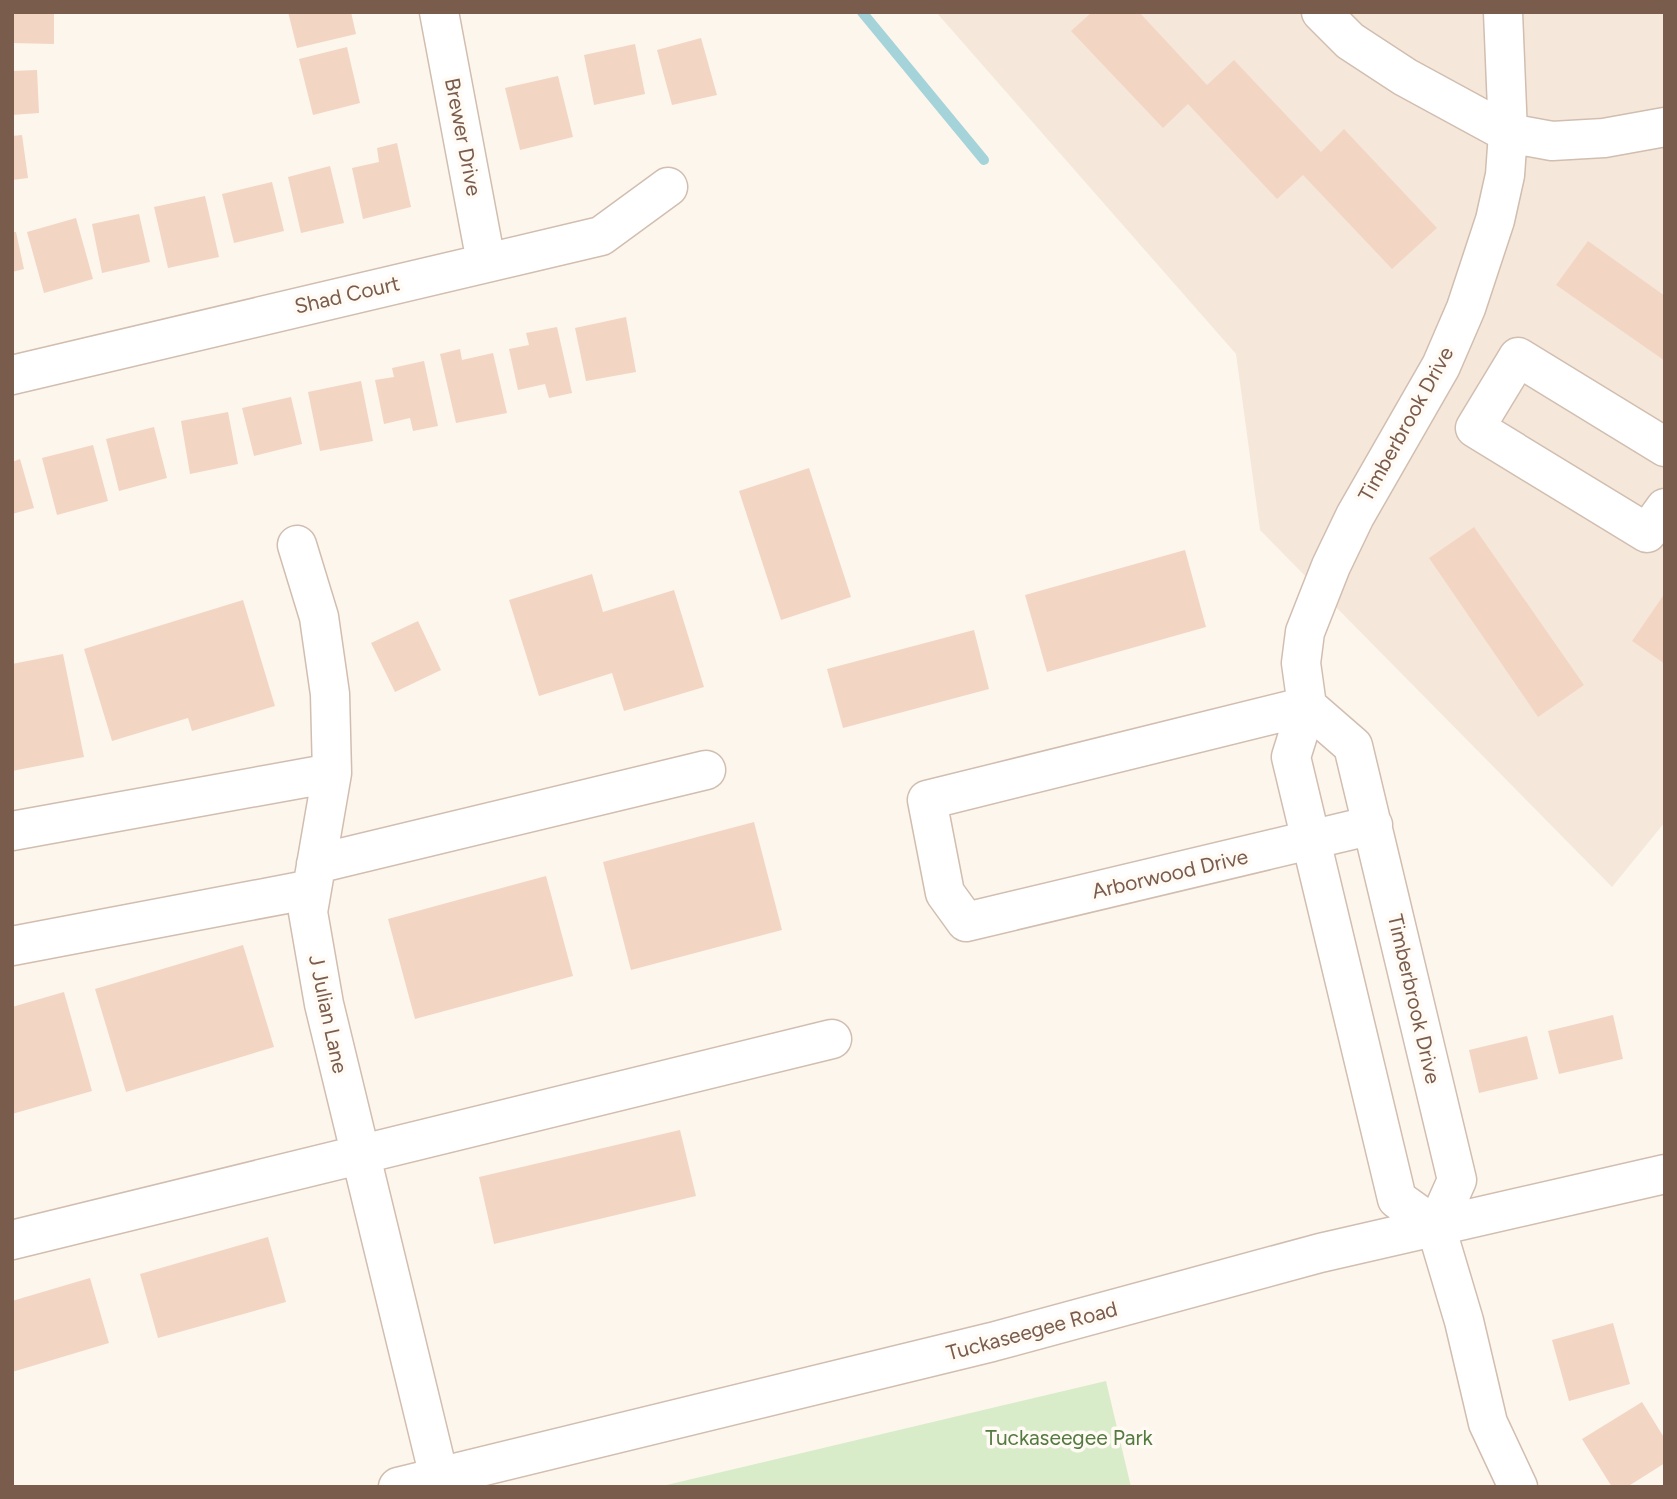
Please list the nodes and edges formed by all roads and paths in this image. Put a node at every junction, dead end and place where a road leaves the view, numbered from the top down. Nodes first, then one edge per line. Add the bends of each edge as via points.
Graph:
1 (439, 12) edge
2 (1321, 12) edge
3 (1503, 12) edge
4 (1665, 127) edge
5 (1508, 133) junction
6 (668, 187) dead end
7 (486, 262) junction
8 (1441, 366) junction
9 (12, 375) edge
10 (1495, 390) junction
11 (1665, 447) edge
12 (1665, 508) edge
13 (297, 545) dead end
14 (1307, 706) junction
15 (706, 770) dead end
16 (332, 773) junction
17 (1373, 825) junction
18 (12, 831) edge
19 (1311, 840) junction
20 (314, 876) junction
21 (12, 946) edge
22 (832, 1039) dead end
23 (360, 1154) junction
24 (1665, 1174) edge
25 (1436, 1227) junction
26 (12, 1240) edge
27 (439, 1477) junction
28 (398, 1487) edge
29 (1518, 1487) edge

1 - 7 street, Brewer Drive
2 - 5 street via 1350,41 1405,77
3 - 5 street, Timberbrook Drive
4 - 5 street via 1552,141
5 - 8 street, Timberbrook Drive via 1495,220
6 - 7 street, Shad Court via 601,236
7 - 9 street, Shad Court
8 - 10 street
8 - 14 street, Timberbrook Drive via 1355,516 1318,599 1305,632 1301,663
10 - 11 street via 1518,357
10 - 12 street via 1475,428 1647,533
13 - 16 street, J Julian Lane via 321,630 330,694
14 - 17 street, Timberbrook Drive via 1353,746
14 - 19 street, Timberbrook Drive via 1291,757
14 - 19 street, Arborwood Drive via 927,800 945,893 966,922
15 - 20 street
16 - 18 street
16 - 20 street, J Julian Lane
17 - 19 street, Arborwood Drive
17 - 25 street, Timberbrook Drive via 1457,1180
19 - 25 street, Timberbrook Drive via 1397,1199
20 - 21 street
20 - 23 street, J Julian Lane via 308,912 324,1004
22 - 23 street
23 - 26 street
23 - 27 street, J Julian Lane
24 - 25 street, Tuckaseegee Road
25 - 27 street, Tuckaseegee Road via 1320,1253 992,1342
25 - 29 street via 1488,1423
27 - 28 street, Tuckaseegee Road

